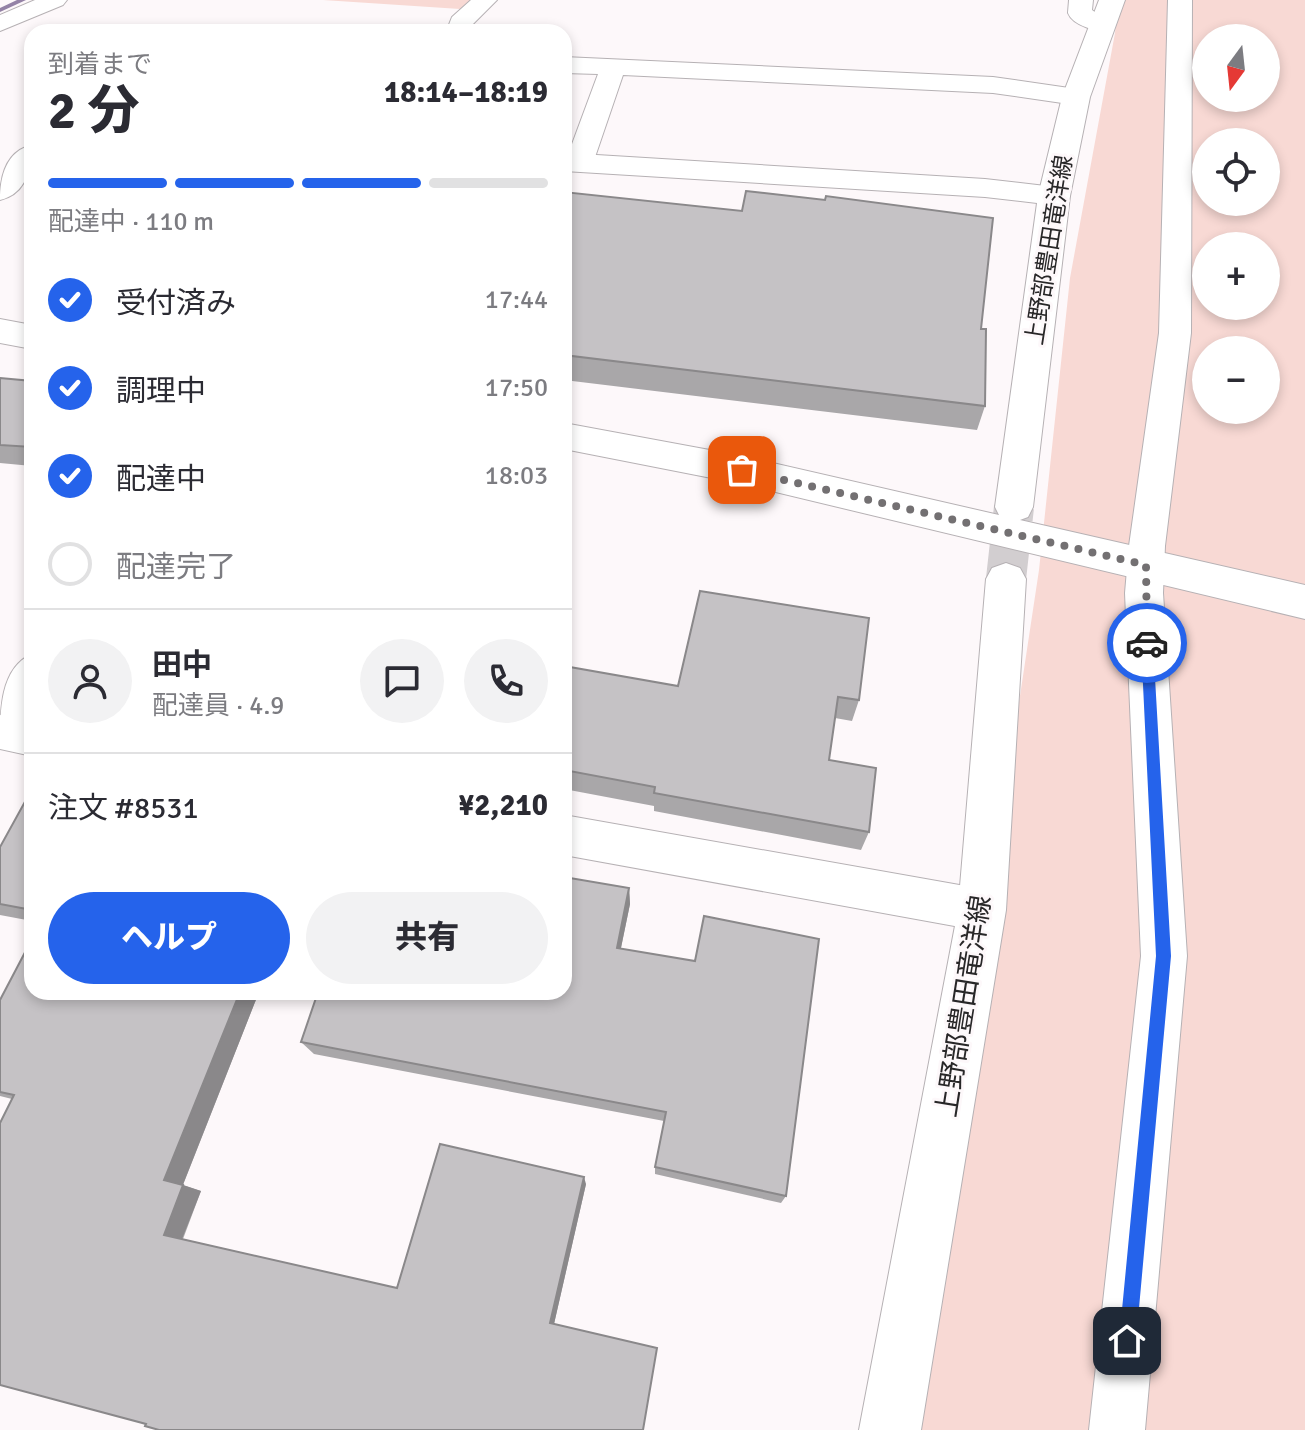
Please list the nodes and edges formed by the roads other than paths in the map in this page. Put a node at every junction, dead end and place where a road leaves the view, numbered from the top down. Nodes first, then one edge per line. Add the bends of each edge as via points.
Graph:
1 (55, 0) edge
2 (485, 0) edge
3 (1081, 0) edge
4 (1180, 0) edge
5 (1106, 13) edge
6 (0, 24) edge
7 (463, 24) edge
8 (0, 36) edge
9 (24, 38) edge
10 (572, 65) edge
11 (613, 67) junction
12 (1076, 97) junction
13 (24, 163) edge
14 (572, 163) edge
15 (0, 192) edge
16 (1054, 196) junction
17 (0, 331) edge
18 (24, 336) edge
19 (572, 438) edge
20 (1014, 507) tunnel mouth
21 (1146, 565) junction
22 (1006, 579) tunnel mouth
23 (1305, 602) edge
24 (24, 686) edge
25 (0, 726) edge
26 (0, 732) edge
27 (24, 736) edge
28 (572, 836) edge
29 (982, 910) junction
30 (890, 1430) edge
31 (1117, 1430) edge

1 - 6 street
2 - 7 street
3 - 5 street via 1080,13
4 - 21 street via 1175,333
5 - 12 main road, 上野部豊田竜洋線
8 - 9 street
10 - 11 street
11 - 12 street via 993,85
11 - 14 street
12 - 16 main road, 上野部豊田竜洋線
13 - 15 street
14 - 16 main road
16 - 20 main road, 上野部豊田竜洋線
17 - 18 main road
19 - 21 main road via 742,470
21 - 23 main road
21 - 31 street via 1164,956
22 - 29 main road, 上野部豊田竜洋線
24 - 25 main road
26 - 27 street
28 - 29 street
29 - 30 main road, 上野部豊田竜洋線

